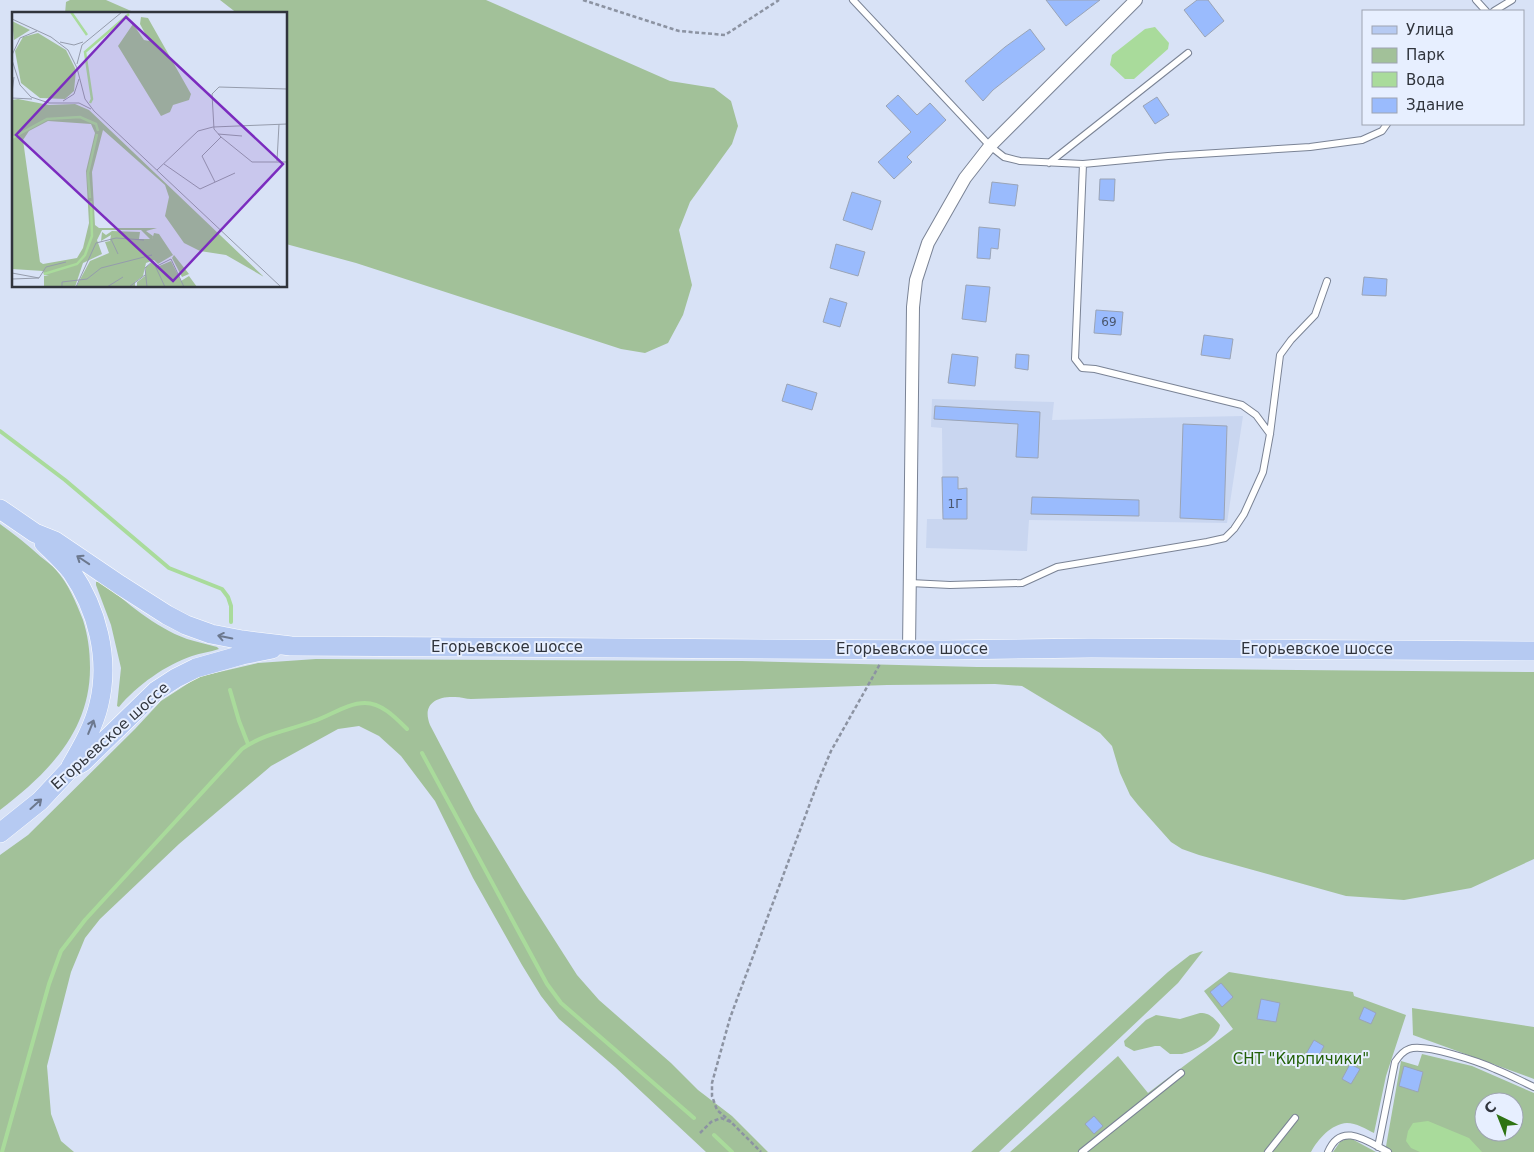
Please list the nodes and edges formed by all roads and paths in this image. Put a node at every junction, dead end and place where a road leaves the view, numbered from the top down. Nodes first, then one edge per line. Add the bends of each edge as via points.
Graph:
1 (583, 0) edge
2 (779, 0) edge
3 (853, 0) edge
4 (1136, 0) edge
5 (1476, 0) edge
6 (1512, 0) edge
7 (1485, 10) edge
8 (1496, 10) edge
9 (1188, 53) dead end
10 (1386, 125) edge
11 (990, 146) junction
12 (1049, 163) junction
13 (1083, 164) junction
14 (1327, 281) dead end
15 (1270, 434) junction
16 (0, 509) edge
17 (35, 533) junction
18 (910, 583) junction
19 (291, 646) junction
20 (888, 650) junction
21 (909, 650) junction
22 (1534, 651) edge
23 (69, 770) junction
24 (0, 833) edge
25 (1181, 1073) dead end
26 (1534, 1087) edge
27 (1295, 1118) dead end
28 (731, 1122) junction
29 (700, 1133) dead end
30 (1378, 1147) junction
31 (761, 1152) edge
32 (1082, 1152) edge
33 (1268, 1152) edge
34 (1328, 1152) edge
35 (1388, 1152) edge

1 - 2 path via 679,31 725,35
3 - 11 lane
4 - 11 street
5 - 7 lane
6 - 8 lane
9 - 12 lane
10 - 13 lane via 1382,131 1362,140 1310,147
11 - 12 lane via 1004,157
11 - 18 street via 965,178 928,243 916,280
12 - 13 lane
13 - 15 lane via 1075,359 1082,368 1242,405 1256,415
14 - 15 lane via 1315,315 1280,354
15 - 18 lane via 1263,472 1244,514 1225,538 1057,567 1022,583
16 - 17 main road, Егорьевское шоссе
19 -> 17 main road, Егорьевское шоссе via 211,634 186,625 120,586 55,541
23 -> 17 main road via 99,705 103,653 82,589 69,569
18 - 21 street
19 - 20 main road, Егорьевское шоссе
19 - 23 main road, Егорьевское шоссе via 242,655 196,668 176,678 156,691 83,762
20 - 21 main road, Егорьевское шоссе
20 - 28 path via 828,759 730,1018 712,1083 712,1096 718,1110
21 - 22 main road, Егорьевское шоссе
24 -> 23 main road, Егорьевское шоссе via 40,801
25 - 32 lane
26 - 30 lane via 1494,1068 1460,1057 1425,1048 1408,1049 1395,1062
27 - 33 lane
28 - 29 path via 721,1118 711,1122
28 - 31 path
30 - 34 lane via 1349,1134 1339,1137
30 - 35 lane

